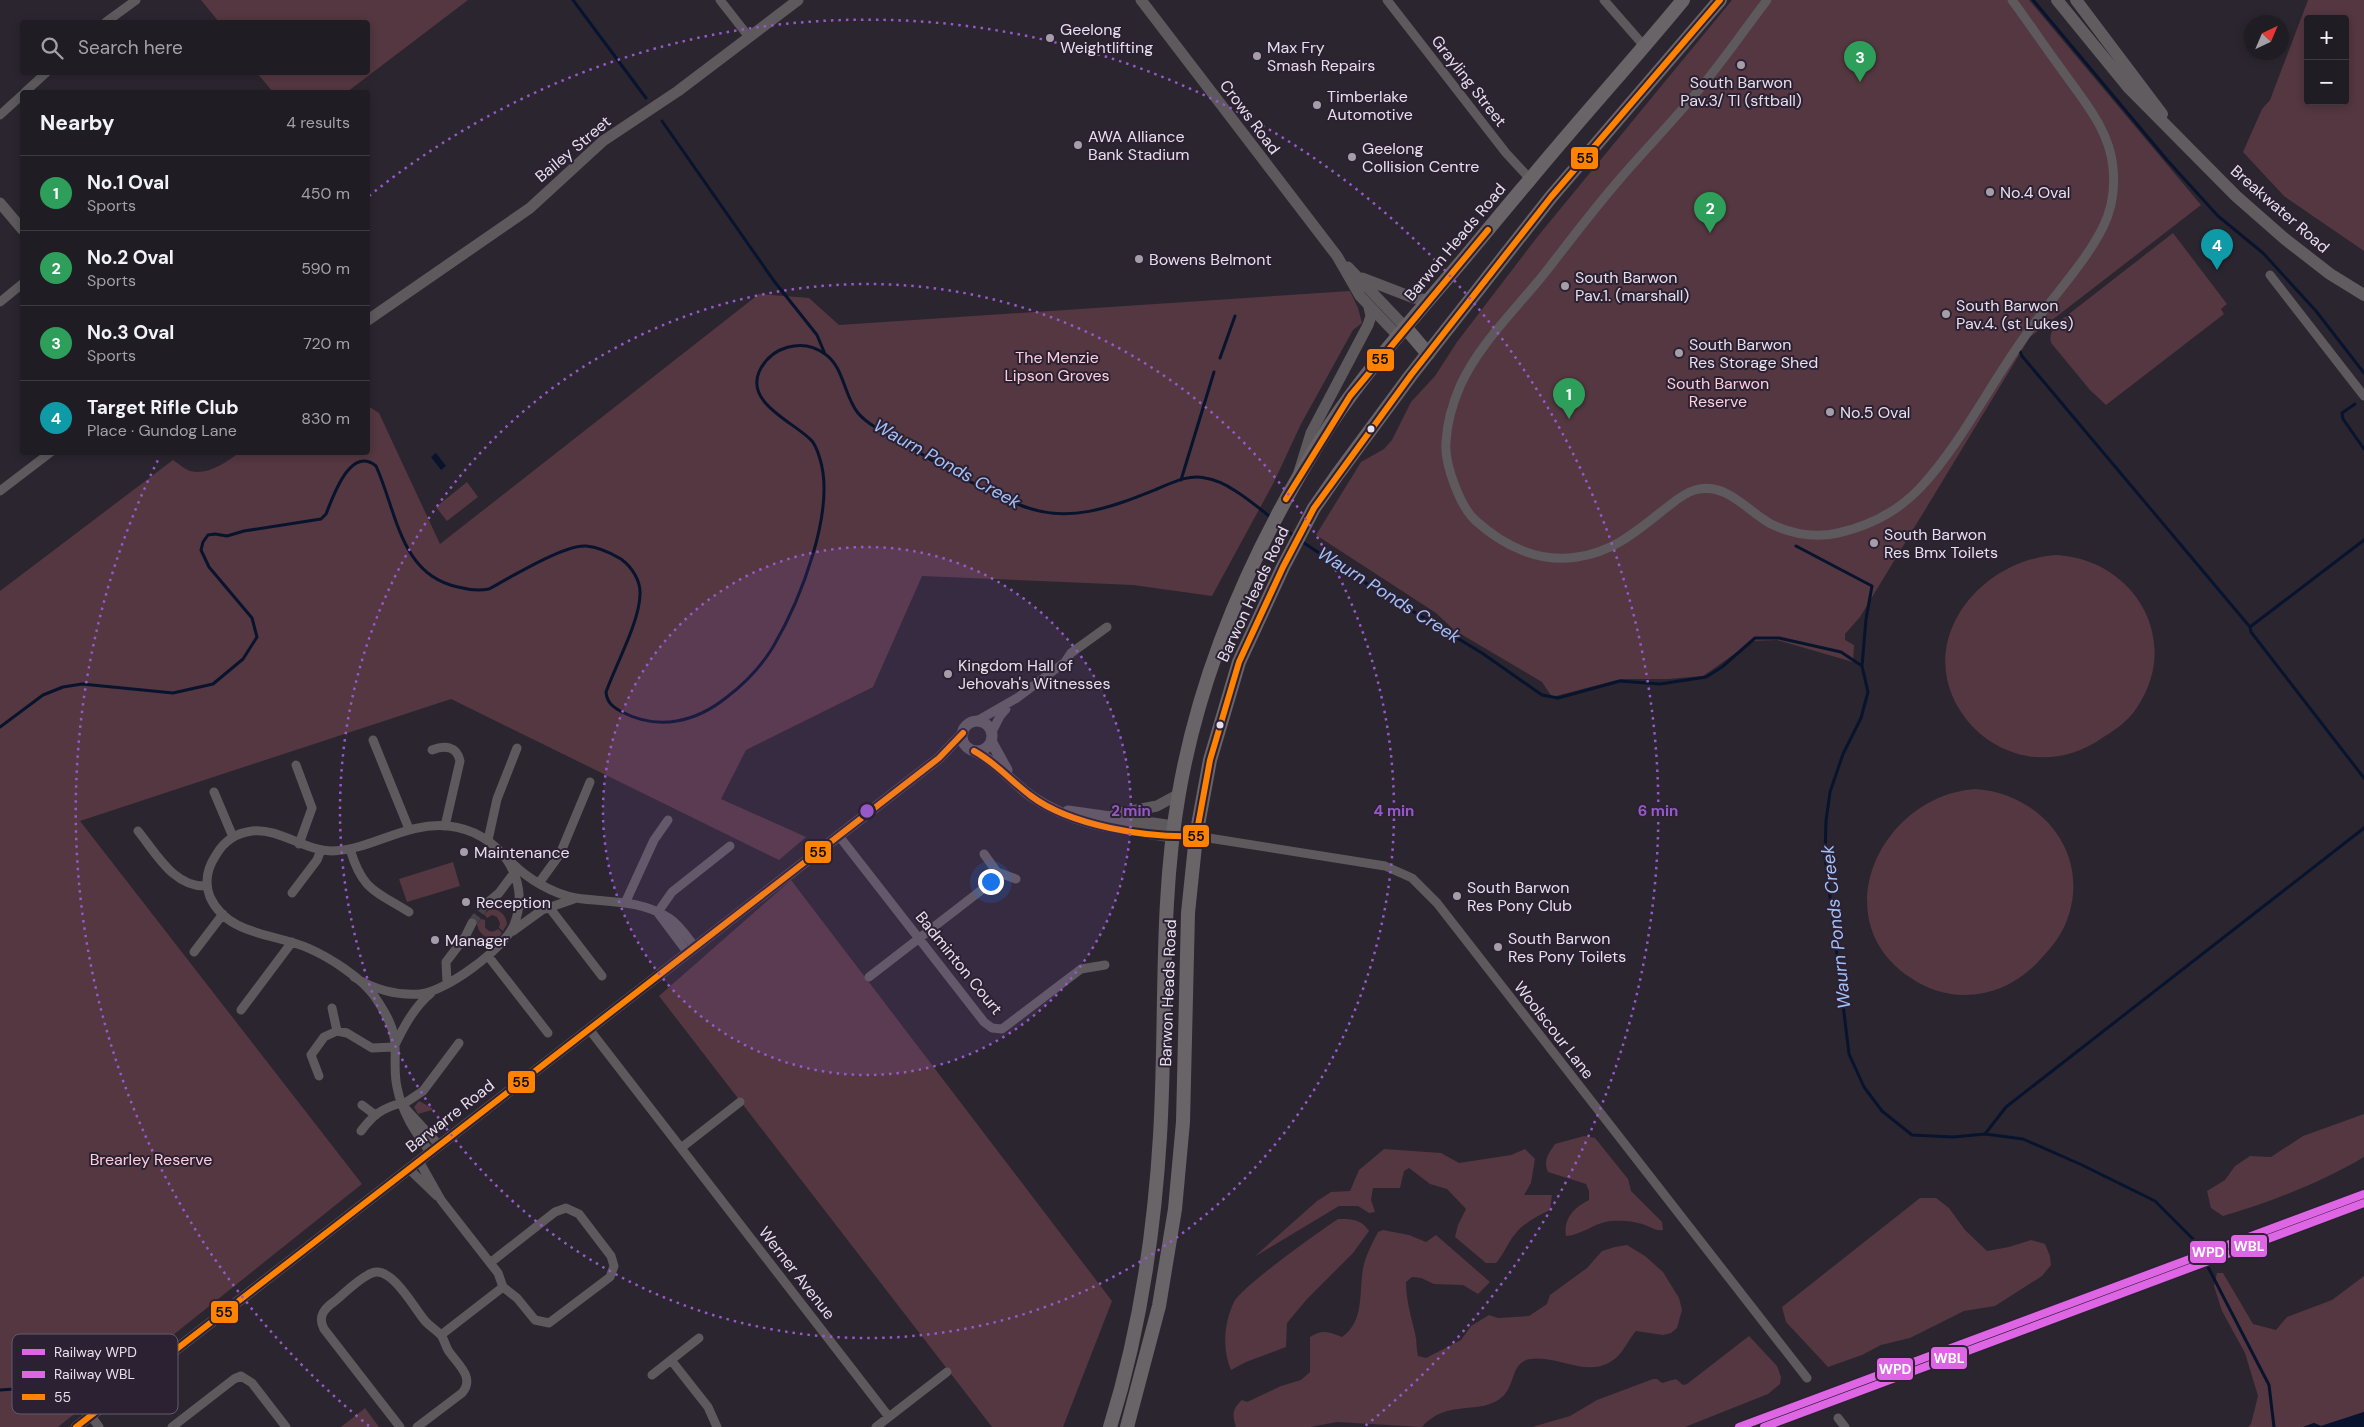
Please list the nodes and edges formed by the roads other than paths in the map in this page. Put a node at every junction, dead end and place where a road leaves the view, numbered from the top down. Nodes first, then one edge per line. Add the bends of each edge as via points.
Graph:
1 (136, 0) edge
2 (720, 0) edge
3 (798, 0) edge
4 (1141, 0) edge
5 (1387, 0) edge
6 (1604, 0) edge
7 (1683, 0) edge
8 (1720, 0) edge
9 (1767, 0) edge
10 (2012, 0) edge
11 (2057, 0) edge
12 (2076, 0) edge
13 (109, 20) edge
14 (749, 37) junction
15 (1645, 47) junction
16 (44, 75) edge
17 (28, 90) edge
18 (20, 98) edge
19 (0, 115) edge
20 (2181, 140) junction
21 (1530, 179) junction
22 (0, 203) edge
23 (20, 227) edge
24 (1335, 253) junction
25 (2270, 275) dead end
26 (1367, 284) junction
27 (20, 286) edge
28 (2364, 295) edge
29 (1429, 300) junction
30 (0, 302) edge
31 (1369, 307) junction
32 (370, 319) edge
33 (1402, 332) junction
34 (1428, 354) junction
35 (2364, 396) edge
36 (47, 455) edge
37 (1298, 478) junction
38 (0, 491) edge
39 (1107, 627) dead end
40 (1017, 698) junction
41 (977, 721) junction
42 (962, 733) junction
43 (992, 736) junction
44 (373, 740) dead end
45 (517, 748) dead end
46 (432, 750) dead end
47 (972, 750) junction
48 (939, 758) junction
49 (296, 764) dead end
50 (590, 782) dead end
51 (1020, 787) junction
52 (214, 792) dead end
53 (1179, 794) junction
54 (1047, 806) junction
55 (1094, 816) junction
56 (668, 820) dead end
57 (445, 826) junction
58 (409, 829) junction
59 (138, 831) dead end
60 (1173, 832) junction
61 (838, 836) junction
62 (1196, 836) junction
63 (233, 838) junction
64 (488, 840) junction
65 (299, 844) junction
66 (730, 846) dead end
67 (350, 849) junction
68 (321, 850) junction
69 (984, 854) dead end
70 (505, 856) junction
71 (997, 872) junction
72 (514, 873) junction
73 (1016, 879) dead end
74 (539, 883) junction
75 (207, 886) junction
76 (292, 893) dead end
77 (586, 898) junction
78 (626, 901) junction
79 (486, 904) tunnel mouth
80 (549, 907) junction
81 (409, 912) dead end
82 (658, 912) junction
83 (223, 914) junction
84 (472, 923) tunnel mouth
85 (507, 936) junction
86 (919, 938) junction
87 (292, 942) junction
88 (691, 950) junction
89 (194, 952) dead end
90 (488, 956) junction
91 (1105, 965) dead end
92 (602, 976) dead end
93 (354, 977) junction
94 (869, 977) dead end
95 (443, 985) junction
96 (332, 1008) dead end
97 (241, 1010) dead end
98 (589, 1029) junction
99 (337, 1031) junction
100 (548, 1033) dead end
101 (459, 1044) dead end
102 (394, 1047) junction
103 (319, 1076) dead end
104 (740, 1102) dead end
105 (402, 1104) junction
106 (362, 1105) dead end
107 (374, 1114) junction
108 (361, 1131) dead end
109 (681, 1148) junction
110 (434, 1149) junction
111 (419, 1161) junction
112 (409, 1169) junction
113 (441, 1200) junction
114 (490, 1263) junction
115 (503, 1287) junction
116 (441, 1334) junction
117 (699, 1338) dead end
118 (178, 1350) edge
119 (671, 1360) junction
120 (947, 1372) dead end
121 (652, 1375) dead end
122 (1807, 1378) dead end
123 (96, 1414) edge
124 (889, 1417) junction
125 (1838, 1418) dead end
126 (84, 1423) edge
127 (99, 1427) edge
128 (172, 1427) edge
129 (286, 1427) edge
130 (400, 1427) edge
131 (417, 1427) edge
132 (717, 1427) edge
133 (876, 1427) edge
134 (1110, 1427) edge
135 (1127, 1427) edge
136 (1845, 1427) edge

1 - 13 street
2 - 14 street
3 - 14 street, Bailey Street
4 - 24 street, Crows Road
5 - 21 street, Grayling Street
6 - 15 street
7 - 15 main road, Barwon Heads Road
8 - 34 main road, Barwon Heads Road via 1552,197
9 - 10 street via 1710,76 1620,179 1494,334 1462,382 1450,416 1445,447 1457,492 1469,516 1521,550 1556,559 1608,550 1634,535 1682,496 1698,489 1714,488 1770,524 1816,536 1869,524 1896,509 1918,490 1941,463 2028,331 2089,249 2105,224 2112,200 2113,162 2102,130
11 - 20 main road, Breakwater Road via 2128,87
12 - 20 main road, Breakwater Road
14 - 32 street, Bailey Street via 678,91 603,140 530,208
15 - 21 main road, Barwon Heads Road
16 - 17 street
18 - 19 street
20 - 28 main road, Breakwater Road via 2236,196 2285,239 2330,274
21 - 29 main road, Barwon Heads Road
22 - 23 street
24 - 26 street, Crows Road
24 - 31 street, Crows Road
25 - 35 street
26 - 29 street
26 - 33 street
27 - 30 street
29 - 33 main road, Barwon Heads Road
31 - 33 street, Crows Road
31 - 37 street via 1371,316 1367,329 1307,441
33 - 34 main road
33 - 37 main road, Barwon Heads Road via 1342,408
34 - 62 main road, Barwon Heads Road via 1314,508 1283,567 1239,662 1210,760
36 - 38 street
37 - 53 main road, Barwon Heads Road via 1260,549 1223,631 1197,712
39 - 40 street
40 - 41 street
40 - 43 street via 1000,716
41 - 42 street via 968,724
41 - 43 street via 986,724
42 - 47 street via 964,743
42 - 48 street, Barwarre Road
43 - 47 street via 983,750
43 - 51 street via 1004,766
44 - 58 street
45 - 64 street via 497,798
46 - 57 street via 450,747 460,761
47 - 48 street, Barwarre Road via 955,751
47 - 51 street via 990,760
48 - 61 street, Barwarre Road
49 - 65 street via 312,808
50 - 74 street via 562,848
51 - 54 street
52 - 63 street
53 - 55 street via 1152,808
53 - 60 main road, Barwon Heads Road
54 - 55 street
54 - 60 street via 1086,823
55 - 60 street
56 - 78 street via 654,840
57 - 58 street
57 - 64 street via 472,832
58 - 67 street
59 - 75 street via 176,876 191,885
60 - 62 main road
60 - 134 main road, Barwon Heads Road via 1166,902 1160,1133 1152,1240 1132,1351
61 - 86 street, Badminton Court
61 - 88 street, Barwarre Road
62 - 122 street, Woolscour Lane via 1372,862 1412,878 1438,903
62 - 135 main road, Barwon Heads Road via 1188,913 1182,1122 1175,1209 1159,1306
63 - 65 street via 245,832 263,831
63 - 75 street via 213,859
64 - 70 street
65 - 68 street
66 - 82 street via 672,892
67 - 68 street
67 - 81 street via 356,871 363,881
68 - 76 street
69 - 71 street
70 - 72 street
70 - 74 street
71 - 73 street
71 - 86 street via 988,885
72 - 79 street
72 - 85 street via 519,903 515,922
74 - 77 street via 562,894
75 - 83 street via 213,902
77 - 78 street
77 - 80 street
78 - 82 street
80 - 85 street via 528,918
80 - 92 street
82 - 88 street
83 - 87 street via 246,930
83 - 89 street
84 - 95 street via 446,962
85 - 90 street
86 - 91 street, Badminton Court via 992,1028 1002,1029 1081,969
86 - 94 street
87 - 93 street via 326,957
87 - 97 street
88 - 98 street, Barwarre Road
90 - 95 street
90 - 100 street
93 - 95 street via 373,987 407,994 426,994
93 - 102 street via 369,989 384,1012 394,1034
95 - 102 street via 420,1004
96 - 99 street
98 - 109 street, Werner Avenue
98 - 110 street, Barwarre Road
99 - 102 street via 347,1032 372,1048
99 - 103 street via 324,1037 312,1053
101 - 105 street via 423,1090
102 - 105 street via 395,1075
104 - 109 street
105 - 107 street
105 - 110 street via 409,1123
106 - 107 street
107 - 108 street
109 - 124 street, Werner Avenue
110 - 111 street, Barwarre Road
111 - 112 street, Barwarre Road
111 - 113 street
112 - 113 street
112 - 118 street, Barwarre Road
113 - 114 street
114 - 115 street
114 - 115 street via 555,1212 566,1208 579,1214 614,1262 610,1277 549,1323 533,1319 517,1298
115 - 116 street
116 - 130 street via 425,1322 391,1277 382,1272 370,1274 330,1304 322,1314 324,1329
116 - 131 street via 466,1374 467,1385 462,1393
117 - 119 street
119 - 121 street
119 - 132 street via 708,1407
120 - 124 street
123 - 126 street, Barwarre Road
124 - 133 street
125 - 136 street
126 - 127 street
128 - 129 street via 240,1376 252,1383

